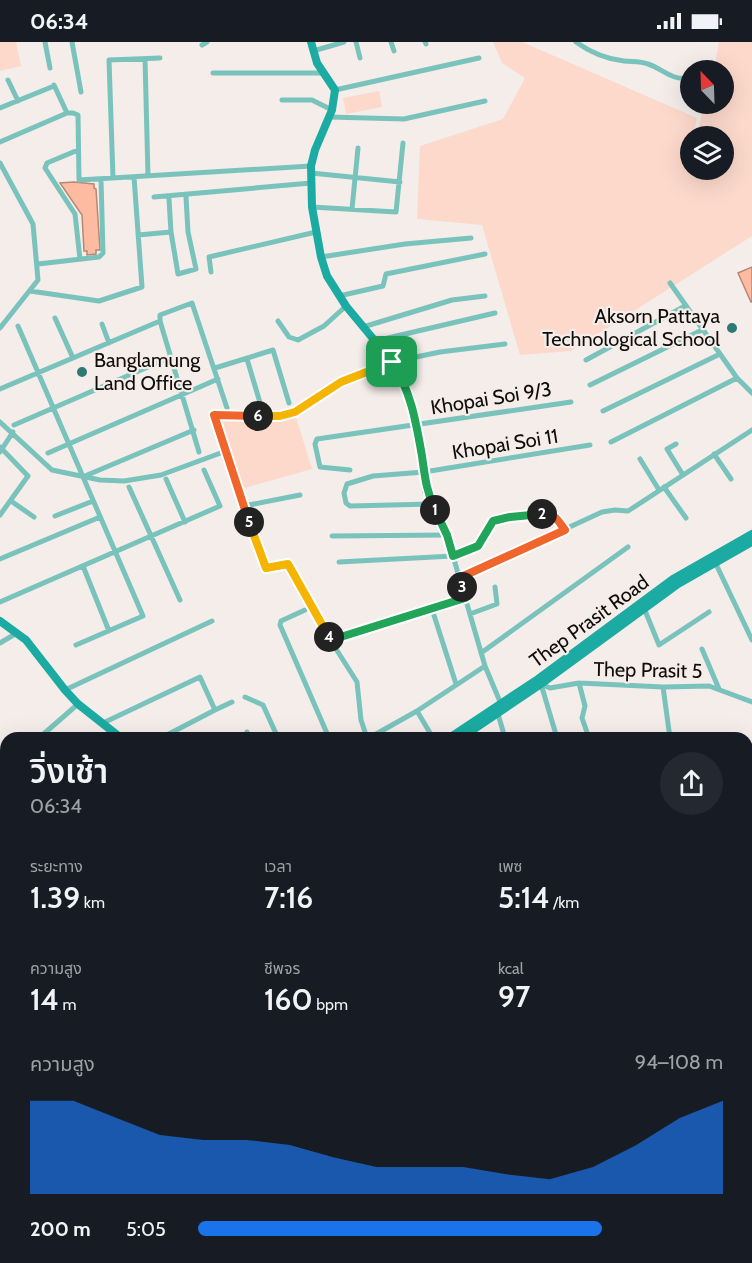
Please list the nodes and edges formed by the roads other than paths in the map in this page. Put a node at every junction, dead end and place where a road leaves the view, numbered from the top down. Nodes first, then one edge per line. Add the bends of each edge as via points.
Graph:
1 (45, 42) edge
2 (72, 42) edge
3 (311, 42) edge
4 (344, 42) edge
5 (356, 42) edge
6 (391, 42) edge
7 (576, 42) edge
8 (313, 51) junction
9 (394, 51) dead end
10 (160, 58) dead end
11 (360, 58) dead end
12 (478, 58) dead end
13 (145, 59) junction
14 (50, 68) dead end
15 (213, 73) dead end
16 (324, 73) junction
17 (680, 79) edge
18 (8, 80) dead end
19 (335, 90) junction
20 (81, 92) dead end
21 (18, 100) junction
22 (282, 100) dead end
23 (485, 101) dead end
24 (0, 108) edge
25 (67, 113) junction
26 (331, 114) junction
27 (0, 142) edge
28 (403, 143) dead end
29 (358, 148) dead end
30 (78, 150) junction
31 (0, 163) edge
32 (311, 169) junction
33 (148, 176) junction
34 (134, 177) junction
35 (113, 178) junction
36 (356, 178) junction
37 (101, 179) junction
38 (400, 182) junction
39 (311, 183) junction
40 (154, 197) dead end
41 (186, 198) dead end
42 (169, 200) dead end
43 (312, 207) junction
44 (352, 209) junction
45 (171, 232) junction
46 (316, 232) junction
47 (138, 235) junction
48 (471, 238) dead end
49 (484, 254) dead end
50 (321, 257) junction
51 (80, 259) junction
52 (38, 264) junction
53 (211, 272) dead end
54 (178, 274) junction
55 (170, 277) dead end
56 (672, 285) dead end
57 (30, 291) junction
58 (339, 296) junction
59 (485, 296) dead end
60 (346, 306) junction
61 (685, 306) junction
62 (495, 313) dead end
63 (55, 318) dead end
64 (160, 321) junction
65 (278, 321) dead end
66 (102, 324) dead end
67 (18, 326) dead end
68 (363, 327) junction
69 (0, 328) edge
70 (702, 330) junction
71 (375, 340) junction
72 (109, 343) junction
73 (505, 344) dead end
74 (720, 354) junction
75 (171, 357) junction
76 (73, 358) junction
77 (247, 359) junction
78 (586, 360) dead end
79 (392, 362) junction
80 (215, 368) junction
81 (38, 373) junction
82 (738, 378) junction
83 (218, 379) junction
84 (590, 385) dead end
85 (1, 387) edge
86 (752, 393) edge
87 (183, 394) junction
88 (571, 402) dead end
89 (289, 403) dead end
90 (261, 406) dead end
91 (53, 408) junction
92 (227, 408) dead end
93 (603, 411) dead end
94 (0, 422) edge
95 (14, 425) dead end
96 (417, 425) junction
97 (194, 430) junction
98 (752, 430) edge
99 (13, 432) junction
100 (611, 442) dead end
101 (69, 444) junction
102 (676, 444) dead end
103 (590, 445) dead end
104 (1, 449) edge
105 (226, 451) junction
106 (200, 452) dead end
107 (48, 453) dead end
108 (714, 454) junction
109 (640, 459) dead end
110 (204, 470) dead end
111 (351, 470) dead end
112 (424, 472) junction
113 (683, 475) junction
114 (83, 476) junction
115 (166, 479) dead end
116 (731, 479) dead end
117 (129, 487) dead end
118 (662, 488) junction
119 (300, 495) dead end
120 (11, 501) junction
121 (93, 501) junction
122 (432, 504) junction
123 (244, 506) junction
124 (0, 515) edge
125 (56, 516) dead end
126 (34, 517) dead end
127 (100, 517) junction
128 (686, 518) dead end
129 (185, 522) junction
130 (565, 530) junction
131 (752, 534) edge
132 (447, 535) junction
133 (332, 536) dead end
134 (152, 537) junction
135 (752, 542) edge
136 (628, 547) dead end
137 (114, 551) junction
138 (453, 556) junction
139 (0, 559) edge
140 (339, 562) dead end
141 (715, 562) junction
142 (82, 566) junction
143 (459, 578) junction
144 (495, 587) dead end
145 (465, 598) junction
146 (0, 600) edge
147 (180, 600) dead end
148 (644, 608) junction
149 (432, 609) junction
150 (305, 610) dead end
151 (709, 612) dead end
152 (470, 614) junction
153 (0, 621) edge
154 (212, 621) dead end
155 (109, 631) junction
156 (331, 640) junction
157 (752, 640) edge
158 (76, 645) dead end
159 (702, 649) dead end
160 (481, 653) junction
161 (485, 666) junction
162 (579, 683) junction
163 (456, 684) junction
164 (541, 684) junction
165 (663, 687) junction
166 (719, 689) junction
167 (65, 690) junction
168 (245, 697) dead end
169 (232, 702) dead end
170 (752, 702) edge
171 (78, 704) junction
172 (501, 704) junction
173 (215, 710) junction
174 (417, 711) junction
175 (498, 714) junction
176 (103, 723) junction
177 (46, 732) edge
178 (114, 732) edge
179 (173, 732) edge
180 (275, 732) edge
181 (326, 732) edge
182 (366, 732) edge
183 (379, 732) edge
184 (429, 732) edge
185 (458, 732) edge
186 (470, 732) edge
187 (503, 732) edge
188 (555, 732) edge
189 (587, 732) edge
190 (669, 732) edge

1 - 14 street
2 - 20 street
3 - 8 main road
4 - 8 street
5 - 11 street
6 - 9 street
7 - 17 street via 597,55 647,63
8 - 16 main road
10 - 13 street
12 - 19 street
13 - 33 street
13 - 35 street via 109,60
15 - 16 street
16 - 19 main road
18 - 21 street
19 - 26 main road
21 - 24 street
21 - 25 street via 54,85
22 - 26 street via 312,100
23 - 26 street via 404,119
25 - 27 street
25 - 30 street via 78,116
26 - 32 main road
28 - 38 street
29 - 36 street
30 - 37 street via 79,180
30 - 51 street via 47,163 45,168 75,214
31 - 52 street via 33,224
32 - 33 street
32 - 36 street
32 - 39 main road
33 - 34 street
34 - 35 street
34 - 47 street
35 - 37 street
36 - 38 street
36 - 44 street
37 - 51 street via 103,253
38 - 44 street via 396,212
39 - 40 street
39 - 43 main road
41 - 54 street via 196,269
42 - 45 street
43 - 44 street
43 - 46 main road
45 - 47 street
45 - 54 street
46 - 50 main road
46 - 53 street via 209,258
47 - 57 street via 142,286 99,301
48 - 50 street
49 - 58 street via 387,274 382,286
50 - 58 main road
51 - 52 street
52 - 57 street via 38,280
54 - 55 street
56 - 61 street
57 - 69 street
58 - 60 main road
59 - 68 street via 452,300
60 - 65 street via 324,326 298,340 289,337
60 - 68 main road
61 - 70 street
61 - 78 street
62 - 71 street
63 - 76 street
64 - 72 street
64 - 75 street
64 - 80 street via 160,315 192,303
66 - 72 street
67 - 81 street
68 - 71 main road
70 - 74 street
70 - 84 street
71 - 79 main road
72 - 76 street
73 - 79 street
74 - 82 street
74 - 93 street
75 - 87 street
75 - 91 street
76 - 81 street
77 - 80 street
77 - 89 street via 273,350
77 - 90 street
79 - 96 main road via 403,380
79 - 105 street via 341,382 295,412 280,416 214,415
80 - 83 street
81 - 85 street
81 - 91 street
82 - 86 street
82 - 100 street
83 - 87 street
83 - 92 street
87 - 97 street
87 - 101 street
88 - 96 street, Khopai Soi 9/3
91 - 95 street
91 - 101 street
94 - 99 street
96 - 111 street, Khopai Soi 9/3 via 317,439 320,467
96 - 112 main road
97 - 106 street
97 - 114 street
98 - 108 street
99 - 104 street
99 - 114 street via 52,470
101 - 107 street
101 - 114 street
102 - 113 street via 667,449
103 - 112 street, Khopai Soi 11
104 - 120 street via 28,476
105 - 114 street via 161,475 124,481
105 - 123 street
108 - 113 street
108 - 116 street
109 - 118 street
110 - 129 street via 220,506
112 - 122 main road
112 - 122 street, Khopai Soi 11 via 354,481 347,484 346,504
113 - 118 street
114 - 121 street
115 - 129 street
117 - 134 street
118 - 128 street
118 - 130 street via 628,511 602,512
119 - 123 street
120 - 124 street
120 - 126 street
121 - 125 street
121 - 127 street
122 - 132 main road
123 - 156 street via 266,568 288,564
127 - 137 street
127 - 139 street
129 - 134 street
130 - 138 street via 549,513 496,520 478,546
130 - 143 street
131 - 172 main road, Thep Prasit Road via 673,579
132 - 133 street
132 - 138 main road
134 - 137 street
134 - 147 street
135 - 141 main road, Thep Prasit Road
136 - 160 street
137 - 142 street
137 - 155 street via 143,616
138 - 140 street
138 - 143 street
141 - 148 main road, Thep Prasit Road
141 - 157 street
142 - 146 street
142 - 155 street
143 - 145 street
144 - 152 street via 497,604
145 - 149 street
145 - 152 street
148 - 151 street via 659,645
148 - 164 main road, Thep Prasit Road
149 - 156 street
149 - 163 street
150 - 181 street via 280,625
152 - 160 street
153 - 167 main road via 26,640
154 - 167 street
155 - 158 street
156 - 182 street via 357,682
159 - 166 street
160 - 161 street
161 - 163 street
161 - 172 street
162 - 164 street, Thep Prasit 5 via 550,688
162 - 165 street, Thep Prasit 5
162 - 189 street
163 - 174 street
164 - 175 main road, Thep Prasit Road
164 - 188 street
165 - 166 street, Thep Prasit 5
165 - 190 street
166 - 170 street, Thep Prasit 5
167 - 171 main road
168 - 180 street via 263,705
169 - 173 street
171 - 176 main road
171 - 177 street
172 - 175 main road
172 - 185 main road, Thep Prasit Road
173 - 176 street via 200,676
173 - 179 street
174 - 183 street
174 - 184 street
175 - 186 main road, Thep Prasit Road
175 - 187 street
176 - 178 main road

